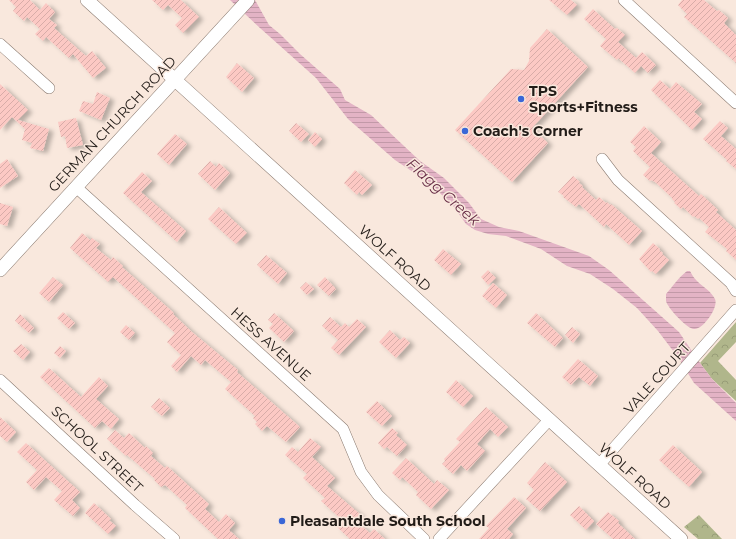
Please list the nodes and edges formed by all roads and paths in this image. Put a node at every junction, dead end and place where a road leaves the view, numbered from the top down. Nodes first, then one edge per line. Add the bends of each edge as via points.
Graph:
1 (87, 0) edge
2 (248, 0) edge
3 (624, 0) edge
4 (0, 44) edge
5 (175, 80) junction
6 (49, 88) dead end
7 (736, 103) edge
8 (602, 159) dead end
9 (76, 188) junction
10 (0, 270) edge
11 (736, 291) edge
12 (736, 310) edge
13 (0, 380) edge
14 (549, 420) junction
15 (599, 465) junction
16 (174, 539) edge
17 (424, 539) edge
18 (439, 539) edge
19 (679, 539) edge

1 - 5 street, WOLF ROAD
2 - 5 street, GERMAN CHURCH ROAD
3 - 7 street
4 - 6 street
5 - 9 street, GERMAN CHURCH ROAD
5 - 14 street, WOLF ROAD
8 - 11 street via 618,180 731,283
9 - 10 street, GERMAN CHURCH ROAD
9 - 17 street, HESS AVENUE via 343,429 361,472 378,495
12 - 15 street, VALE COURT
13 - 16 street, SCHOOL STREET
14 - 15 street, WOLF ROAD
14 - 18 street
15 - 19 street, WOLF ROAD

